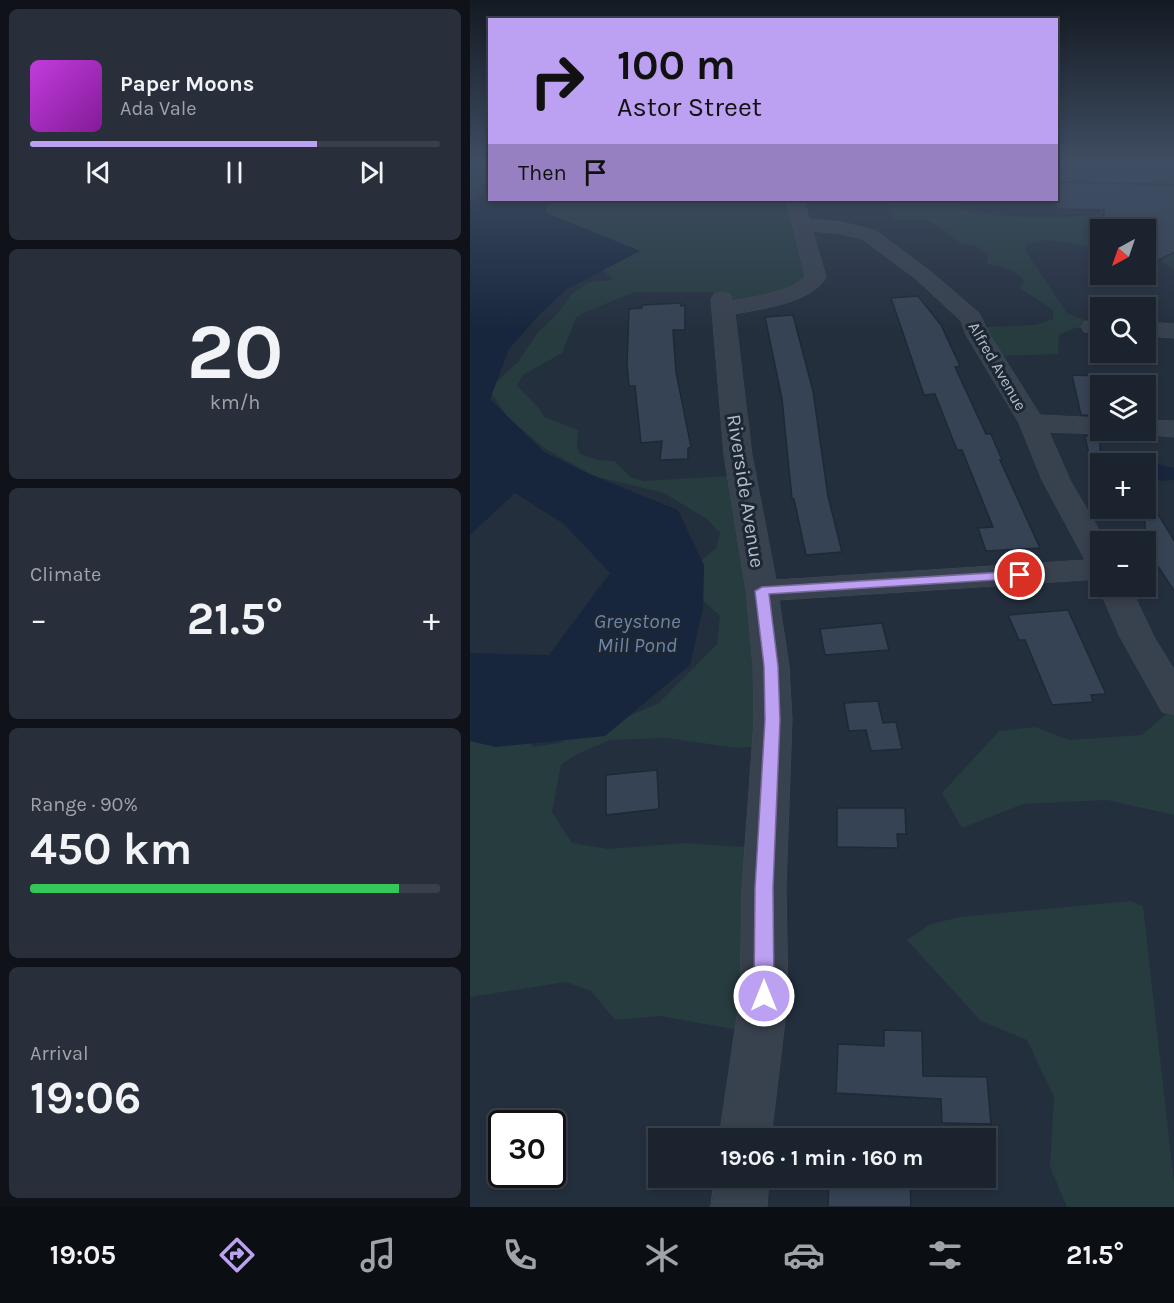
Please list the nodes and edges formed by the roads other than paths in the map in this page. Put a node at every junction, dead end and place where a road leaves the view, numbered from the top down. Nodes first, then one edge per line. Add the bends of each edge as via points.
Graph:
1 (800, 218) edge
2 (802, 224) junction
3 (1156, 330) edge
4 (1175, 331) edge
5 (1032, 423) junction
6 (1090, 426) edge
7 (1156, 428) edge
8 (1175, 429) edge
9 (1090, 541) edge
10 (1090, 570) edge
11 (762, 591) junction
12 (1119, 597) edge
13 (1175, 703) edge
14 (746, 1128) edge
15 (741, 1188) edge
16 (739, 1207) edge

1 - 2 street, Riverside Avenue
2 - 5 street, Alfred Avenue via 869,235 945,293 971,318
2 - 11 street, Riverside Avenue via 816,278 813,285 801,291 722,304 738,455
3 - 4 street
5 - 6 street
5 - 9 street, Alfred Avenue via 1056,480
7 - 8 street
10 - 11 street
11 - 14 street, Riverside Avenue via 773,720 764,888 764,996
12 - 13 street
15 - 16 street

